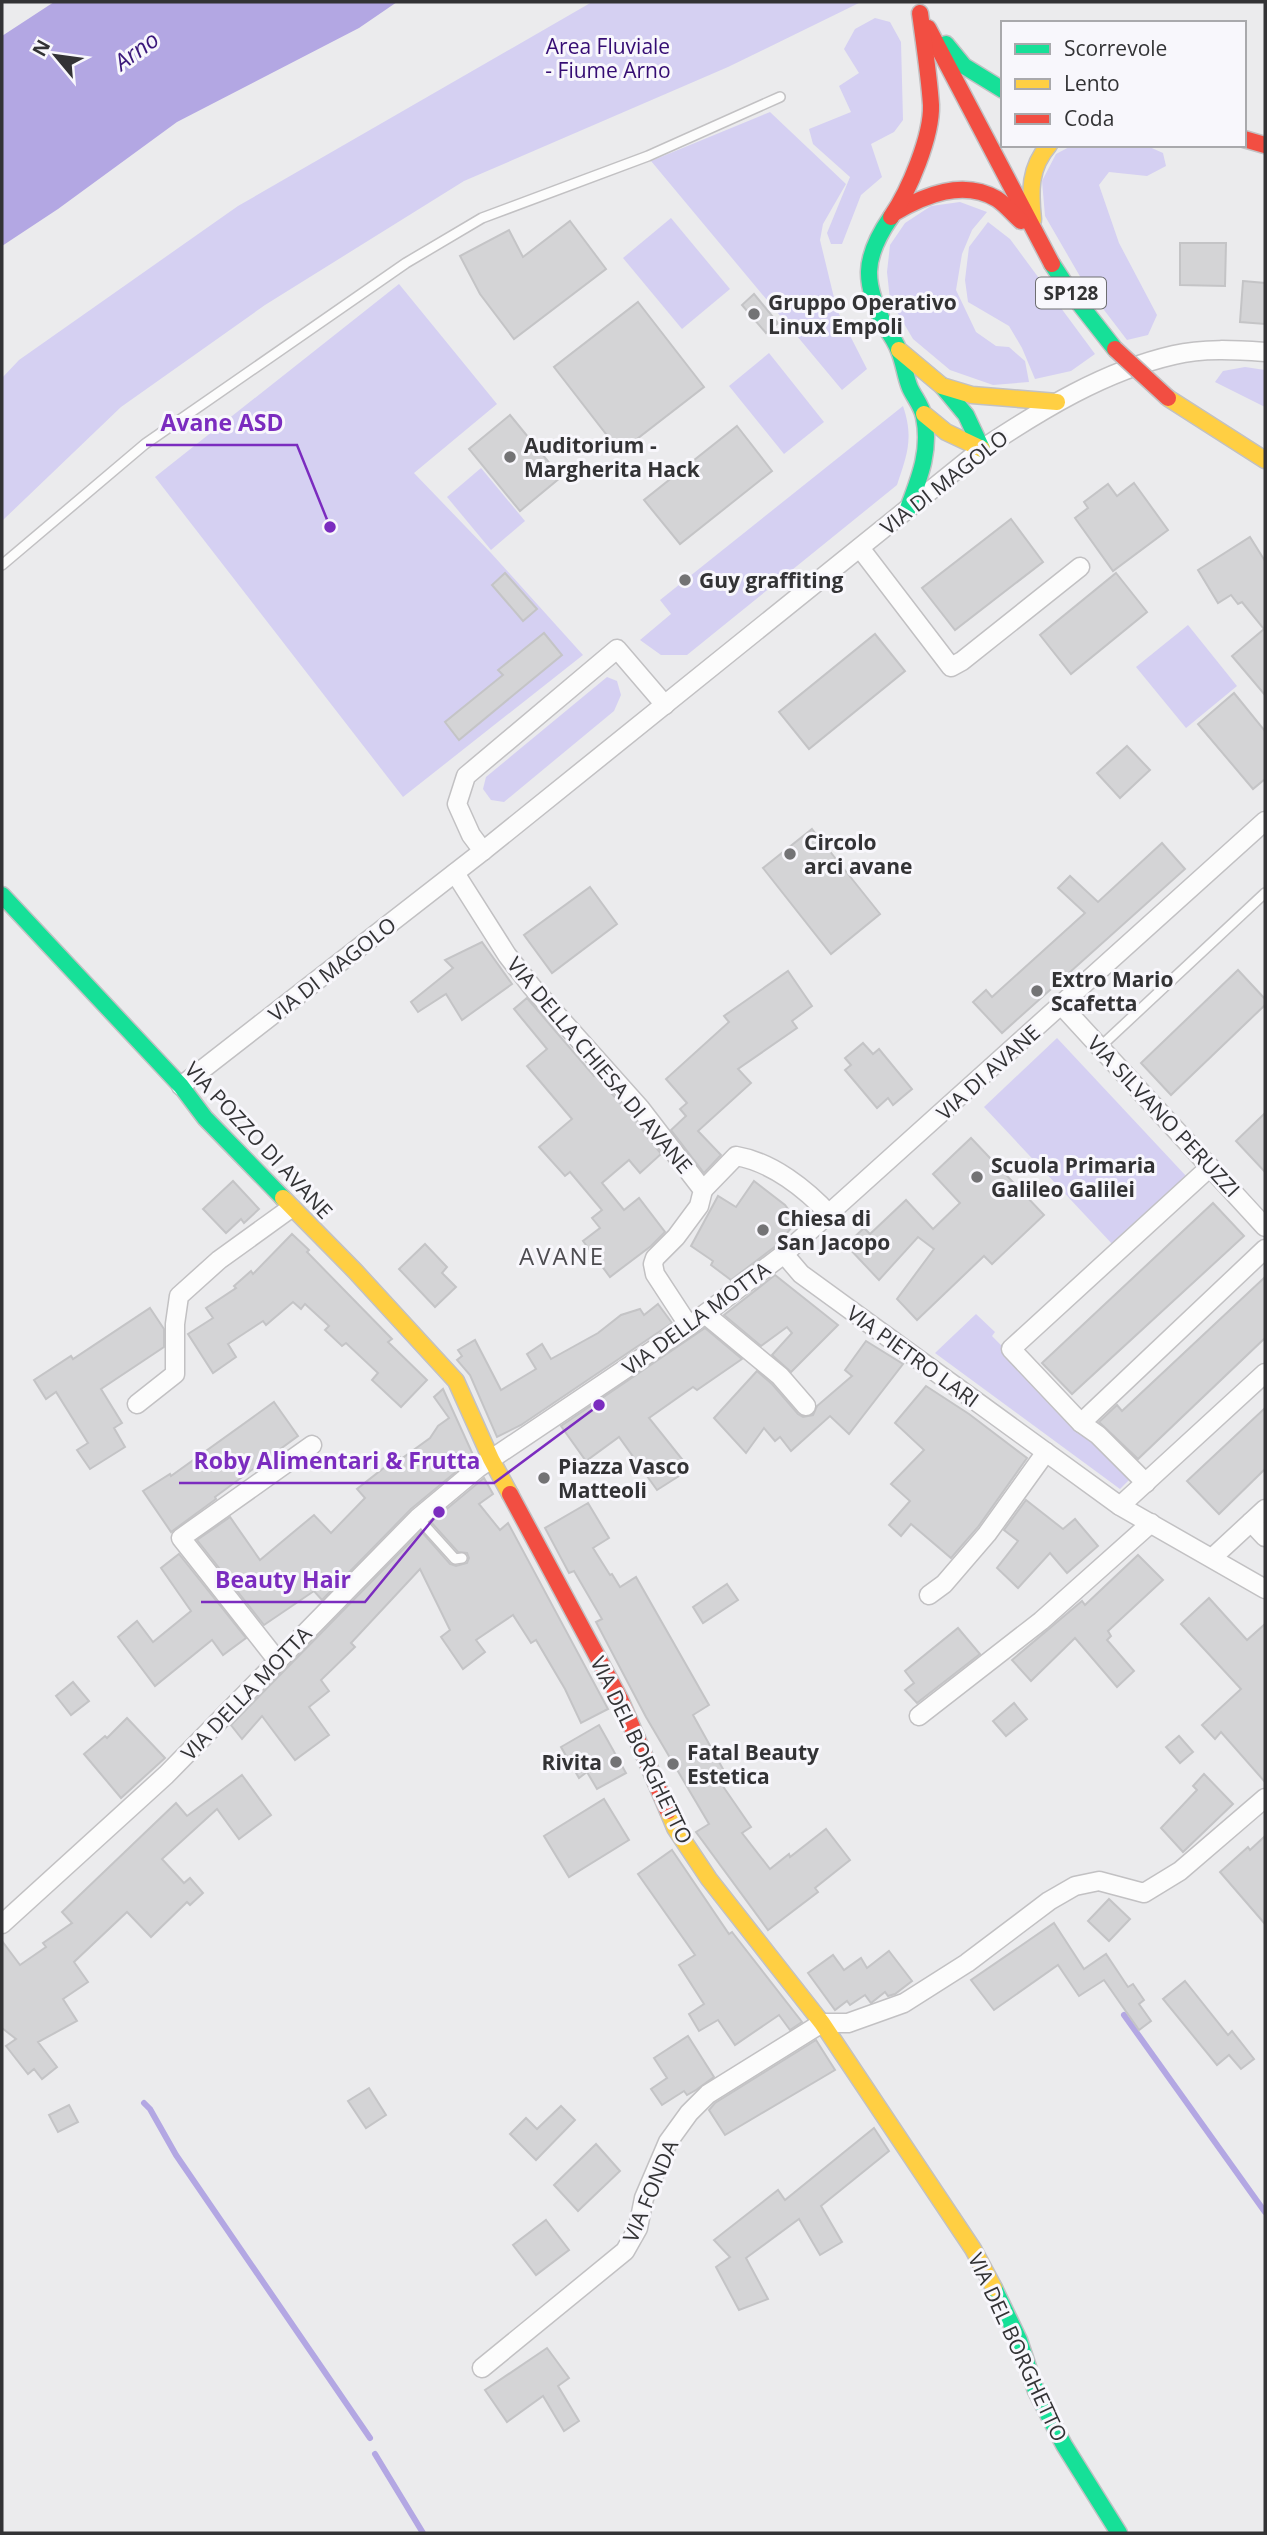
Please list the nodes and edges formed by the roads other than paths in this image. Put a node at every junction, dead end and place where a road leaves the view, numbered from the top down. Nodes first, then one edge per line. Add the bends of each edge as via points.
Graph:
1 (916, 7) edge
2 (1001, 89) edge
3 (780, 97) dead end
4 (1246, 140) edge
5 (1265, 145) edge
6 (1048, 147) edge
7 (894, 213) junction
8 (1034, 232) junction
9 (899, 350) junction
10 (1265, 352) edge
11 (942, 386) junction
12 (1056, 402) junction
13 (924, 414) junction
14 (982, 449) junction
15 (1265, 460) edge
16 (907, 511) junction
17 (860, 548) junction
18 (2, 565) edge
19 (1080, 567) dead end
20 (665, 705) junction
21 (1265, 821) edge
22 (483, 851) junction
23 (455, 873) junction
24 (1265, 893) edge
25 (2, 895) edge
26 (1062, 1006) junction
27 (1100, 1047) junction
28 (181, 1086) junction
29 (1210, 1167) junction
30 (703, 1190) junction
31 (291, 1208) junction
32 (830, 1215) junction
33 (1262, 1218) edge
34 (1265, 1249) edge
35 (784, 1254) junction
36 (705, 1314) junction
37 (689, 1326) junction
38 (1265, 1373) edge
39 (137, 1404) dead end
40 (806, 1406) dead end
41 (1081, 1423) junction
42 (312, 1446) dead end
43 (1046, 1452) junction
44 (491, 1459) junction
45 (1146, 1483) junction
46 (1121, 1506) junction
47 (1265, 1509) edge
48 (418, 1518) junction
49 (1251, 1522) junction
50 (1151, 1523) junction
51 (1265, 1537) edge
52 (462, 1558) dead end
53 (1212, 1558) junction
54 (1265, 1589) edge
55 (929, 1595) dead end
56 (277, 1660) junction
57 (919, 1716) dead end
58 (1265, 1798) edge
59 (2, 1924) edge
60 (822, 2023) junction
61 (482, 2368) dead end
62 (1119, 2533) edge

1 - 2 street via 964,66
1 - 7 street via 931,108 919,161
1 - 8 street, SP128
3 - 18 lane via 648,156 482,218 417,256 145,444
4 - 5 street
6 - 8 street via 1029,186
7 - 8 street via 927,195 959,190 997,199
7 - 9 street via 876,239 868,279
8 - 15 street, SP128, bridge via 1071,293 1115,348 1168,398
9 - 11 street
9 - 13 street
10 - 12 street, VIA DI MAGOLO via 1174,355
11 - 12 street via 972,395
11 - 14 street via 967,415
12 - 14 street, VIA DI MAGOLO
13 - 14 street via 946,432
13 - 16 street via 925,462
14 - 16 street, VIA DI MAGOLO
16 - 17 street, VIA DI MAGOLO
17 - 19 street via 951,667
17 - 20 street, VIA DI MAGOLO
20 - 22 street, VIA DI MAGOLO
20 - 22 street via 617,649 466,776 457,804
21 - 26 street, VIA DI AVANE
22 - 23 street, VIA DI MAGOLO
23 - 28 street, VIA DI MAGOLO
23 - 30 street, VIA DELLA CHIESA DI AVANE via 532,987 628,1093
24 - 27 lane
25 - 28 street, VIA POZZO DI AVANE
26 - 27 street, VIA SILVANO PERUZZI
26 - 32 street, VIA DI AVANE
27 - 29 street, VIA SILVANO PERUZZI
28 - 31 street, VIA POZZO DI AVANE via 205,1118
29 - 33 street, VIA SILVANO PERUZZI
29 - 41 street via 1011,1349
30 - 32 street via 736,1156 751,1158 813,1196
30 - 37 street, VIA DELLA CHIESA DI AVANE via 699,1206 653,1264
31 - 39 street via 179,1296 174,1374
31 - 44 street, VIA POZZO DI AVANE via 456,1381
32 - 35 street, VIA DELLA MOTTA
34 - 41 street
35 - 36 street, VIA DELLA MOTTA
35 - 43 street, VIA PIETRO LARI via 801,1274
36 - 37 street, VIA DELLA MOTTA
36 - 40 street via 780,1376
37 - 44 street, VIA DELLA MOTTA
38 - 45 street
41 - 45 street
42 - 56 street via 181,1538
43 - 46 street, VIA PIETRO LARI
43 - 55 street via 986,1534
44 - 48 street, VIA DELLA MOTTA
44 - 60 street, VIA DEL BORGHETTO via 620,1699 675,1828
45 - 46 street
46 - 50 street, VIA PIETRO LARI
47 - 49 street
48 - 52 lane via 455,1559
48 - 56 street, VIA DELLA MOTTA
49 - 51 street
49 - 53 street
50 - 53 street, VIA PIETRO LARI
50 - 57 street via 1041,1621
53 - 54 street, VIA PIETRO LARI
56 - 59 street, VIA DELLA MOTTA via 166,1774
58 - 60 street via 1180,1871 1144,1893 1099,1881 1075,1886 904,2003 848,2023
60 - 61 street, VIA FONDA via 708,2094 689,2113 655,2169 638,2228 625,2251
60 - 62 street, VIA DEL BORGHETTO via 973,2249 1019,2340 1036,2391

